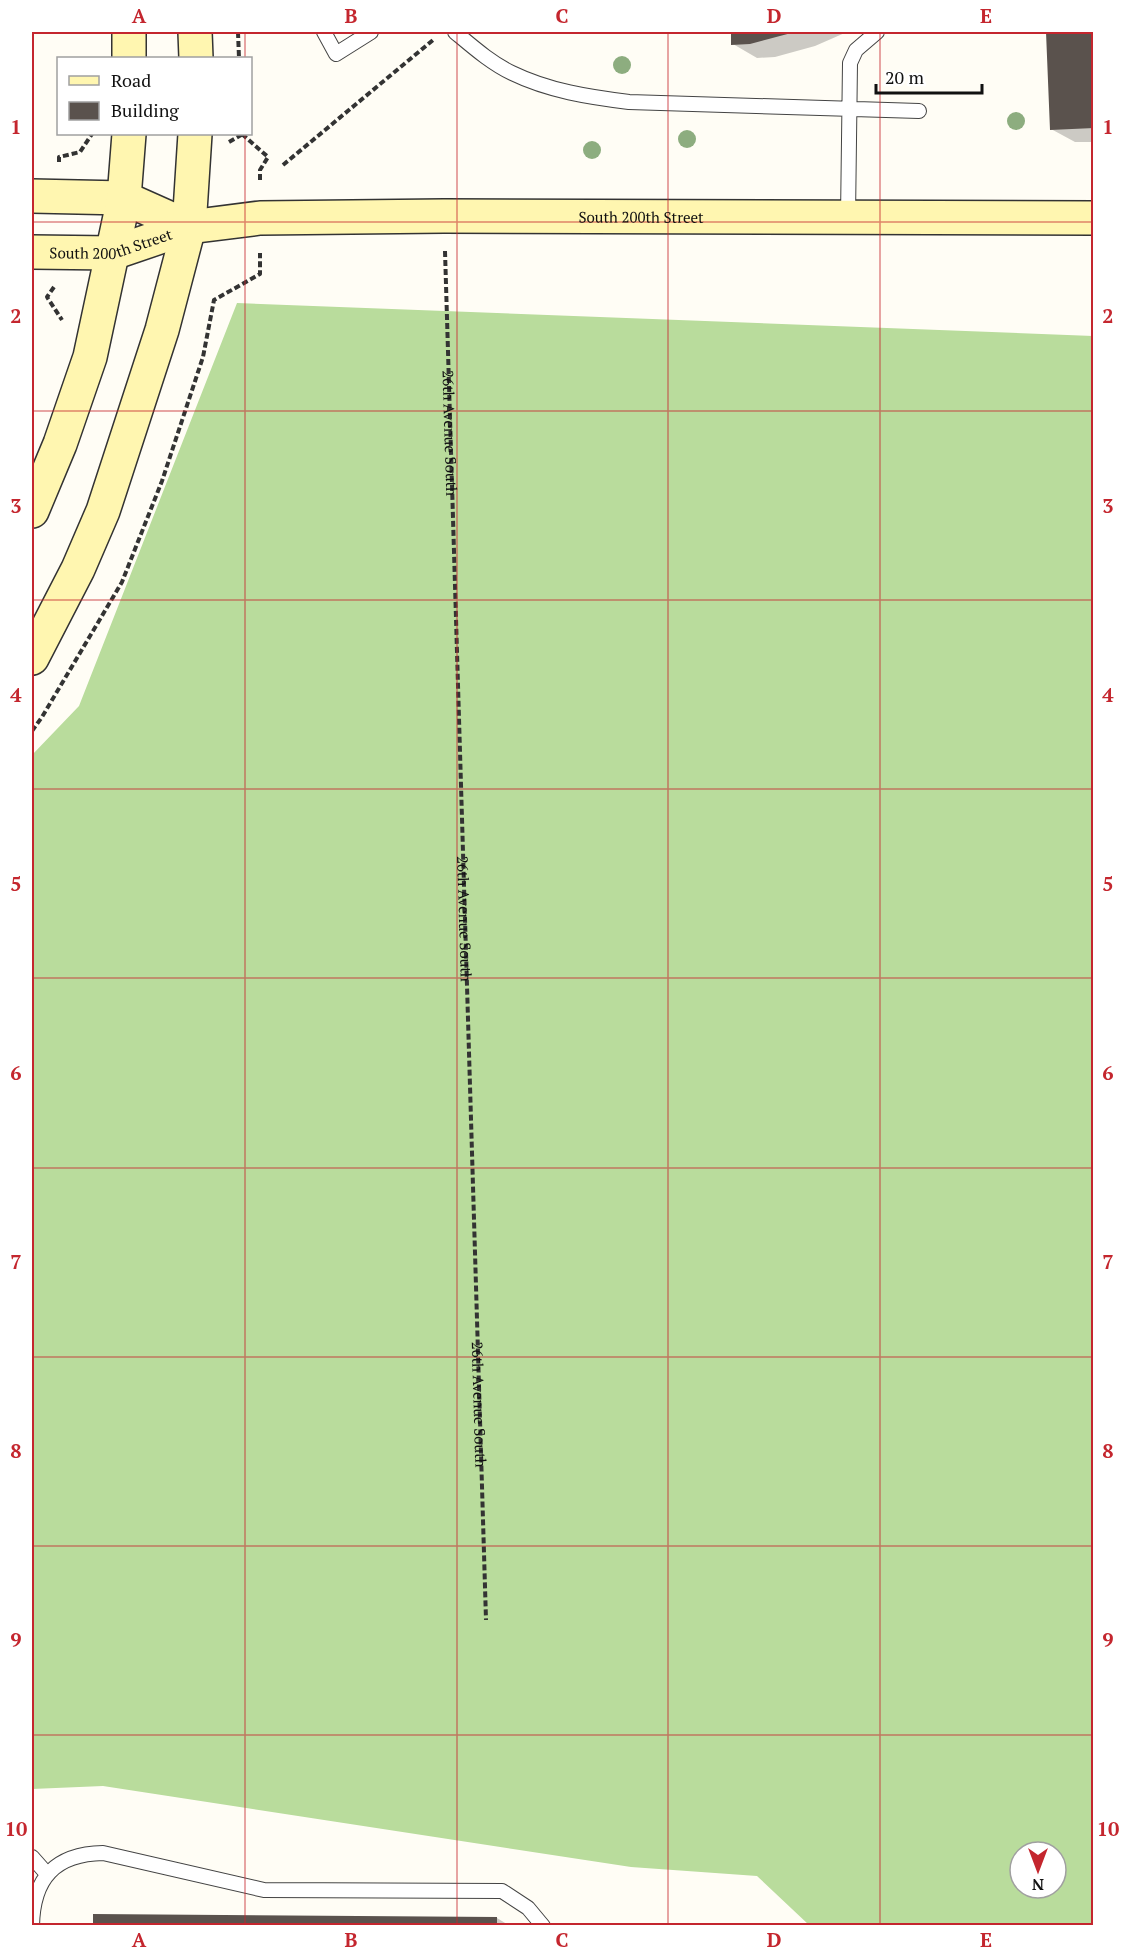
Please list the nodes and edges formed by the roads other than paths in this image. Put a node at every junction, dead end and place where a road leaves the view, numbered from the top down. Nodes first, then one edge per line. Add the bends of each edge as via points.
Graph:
1 (129, 32) edge
2 (195, 32) edge
3 (324, 32) edge
4 (371, 32) edge
5 (455, 32) edge
6 (877, 32) edge
7 (129, 57) edge
8 (196, 57) edge
9 (849, 110) junction
10 (919, 111) dead end
11 (129, 135) edge
12 (195, 135) edge
13 (32, 196) edge
14 (124, 198) junction
15 (848, 217) junction
16 (1094, 218) edge
17 (189, 227) junction
18 (32, 252) edge
19 (113, 253) junction
20 (32, 511) edge
21 (32, 658) edge
22 (32, 1857) edge
23 (47, 1874) junction
24 (32, 1926) edge
25 (543, 1926) edge

1 - 7 main road
2 - 8 main road
3 - 4 lane via 336,54
5 - 9 lane via 510,72 546,87 587,97
6 - 9 lane via 856,50 850,63
9 - 10 lane
9 - 15 lane
11 - 14 main road
12 - 17 main road
13 - 14 main road, South 200th Street
14 - 17 main road, South 200th Street
14 - 19 main road
15 - 16 main road, South 200th Street
15 - 17 main road, South 200th Street via 260,218
17 - 19 main road, South 200th Street
17 - 21 main road via 162,330 106,500 78,569
18 - 19 main road, South 200th Street
19 - 20 main road via 90,357
22 - 23 lane
23 - 24 lane via 37,1891
23 - 25 lane via 63,1861 82,1854 102,1853 264,1890 502,1891 528,1908

